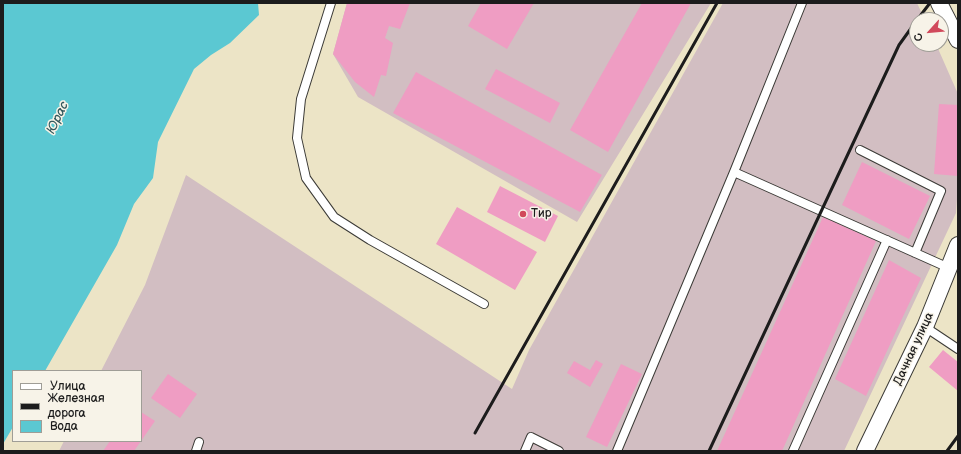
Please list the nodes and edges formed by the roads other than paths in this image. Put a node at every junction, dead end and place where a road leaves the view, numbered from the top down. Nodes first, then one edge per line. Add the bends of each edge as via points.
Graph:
1 (331, 3) edge
2 (802, 3) edge
3 (940, 3) edge
4 (958, 40) edge
5 (860, 150) dead end
6 (734, 172) junction
7 (887, 240) junction
8 (958, 244) edge
9 (915, 253) junction
10 (949, 268) junction
11 (484, 304) dead end
12 (925, 327) junction
13 (958, 349) edge
14 (199, 442) dead end
15 (196, 451) edge
16 (525, 451) edge
17 (559, 451) edge
18 (617, 451) edge
19 (793, 451) edge
20 (865, 451) edge

1 - 11 lane via 301,99 297,138 306,178 334,217
2 - 6 lane
3 - 4 street
5 - 9 lane via 941,191
6 - 7 lane
6 - 18 lane
7 - 9 lane
7 - 19 lane
8 - 10 street, Дачная улица
9 - 10 lane
10 - 12 street, Дачная улица
12 - 13 lane
12 - 20 street, Дачная улица
14 - 15 lane
16 - 17 lane via 531,437

